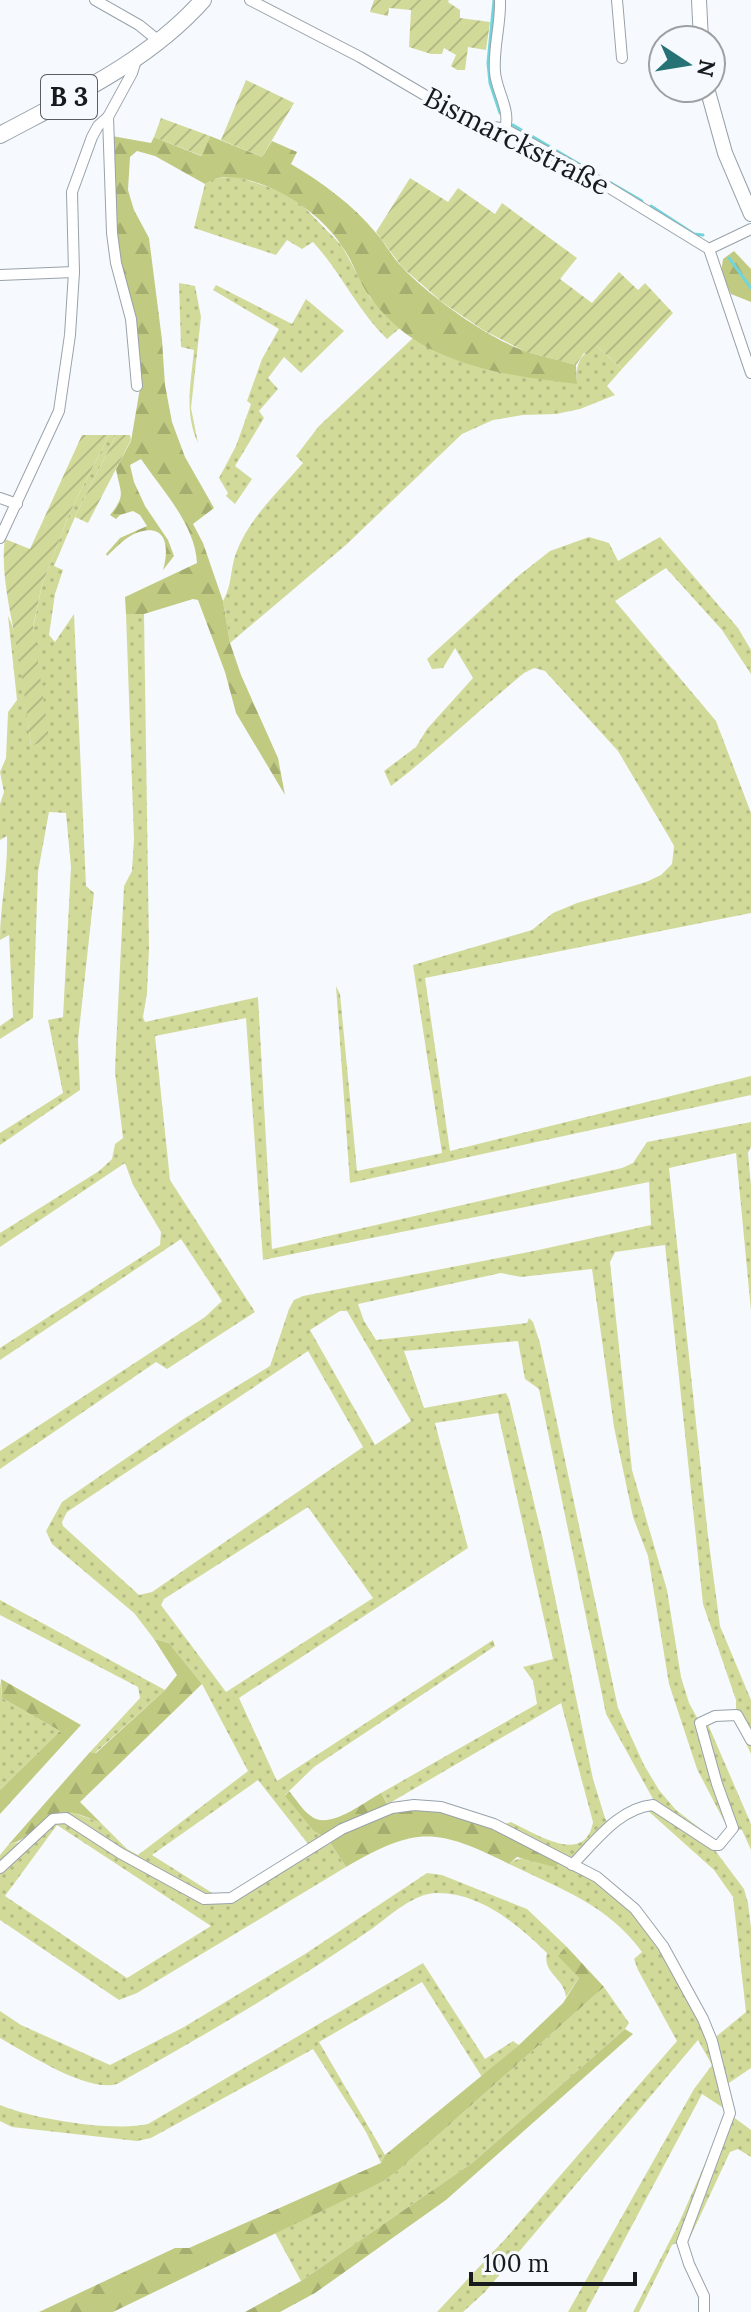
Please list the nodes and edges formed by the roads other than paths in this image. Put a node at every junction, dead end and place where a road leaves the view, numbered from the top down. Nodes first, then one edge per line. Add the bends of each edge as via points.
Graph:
1 (95, 0) edge
2 (203, 0) edge
3 (250, 0) edge
4 (500, 0) edge
5 (617, 0) edge
6 (699, 0) edge
7 (700, 24) edge
8 (160, 42) junction
9 (137, 57) junction
10 (622, 58) dead end
11 (711, 104) edge
12 (108, 117) junction
13 (505, 129) junction
14 (0, 135) edge
15 (751, 214) edge
16 (751, 229) edge
17 (709, 249) junction
18 (74, 272) junction
19 (0, 275) edge
20 (751, 373) edge
21 (137, 386) dead end
22 (0, 498) edge
23 (17, 504) junction
24 (0, 538) edge
25 (751, 1740) edge
26 (572, 1865) junction
27 (0, 1868) edge
28 (704, 2312) edge

1 - 8 street
2 - 8 main road, B 3
3 - 13 street, Bismarckstraße via 478,124
4 - 13 street via 495,74
5 - 10 street
6 - 7 street
8 - 9 main road, B 3
9 - 12 street
9 - 14 main road, B 3
11 - 15 street
12 - 18 street via 92,137 72,192
12 - 21 street via 112,233 131,319
13 - 17 street, Bismarckstraße
16 - 17 street
17 - 20 street
18 - 19 street
18 - 23 street via 59,411
22 - 23 street
23 - 24 street
25 - 26 street via 737,1715 700,1723 733,1828 719,1845 653,1805 642,1806 611,1824
26 - 27 street via 494,1824 441,1807 414,1805 366,1817 231,1898 204,1899 66,1818 53,1819
26 - 28 street via 597,1877 635,1909 663,1946 712,2041 730,2113 682,2242 704,2296

